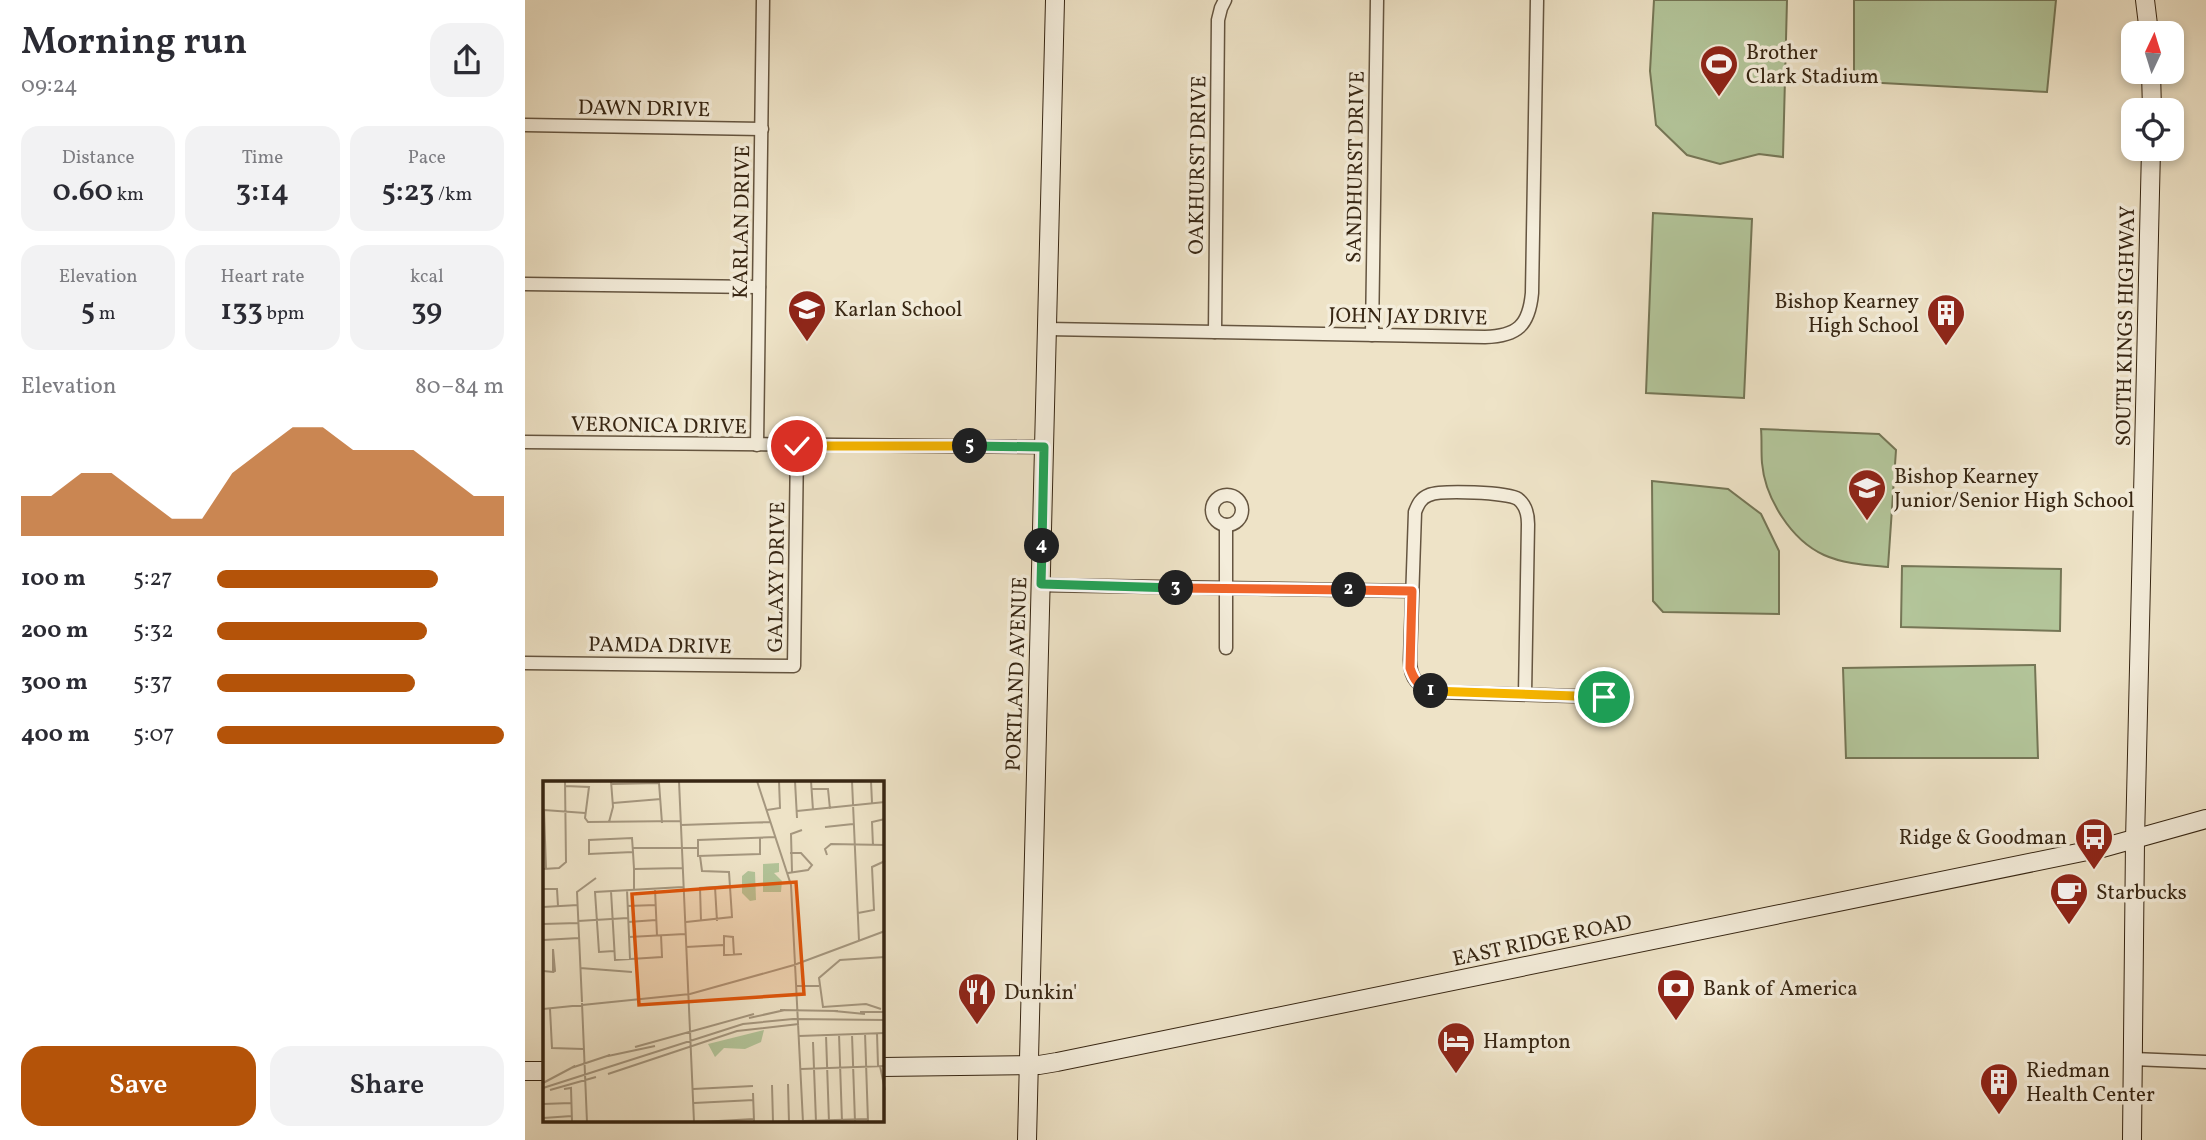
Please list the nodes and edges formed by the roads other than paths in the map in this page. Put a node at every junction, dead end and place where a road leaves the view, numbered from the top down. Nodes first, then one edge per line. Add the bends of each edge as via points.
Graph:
1 (763, 0) edge
2 (1055, 0) edge
3 (1226, 0) edge
4 (1377, 0) edge
5 (1537, 0) edge
6 (2145, 0) edge
7 (2148, 21) edge
8 (525, 125) edge
9 (762, 129) junction
10 (2151, 161) edge
11 (525, 284) edge
12 (759, 286) junction
13 (1047, 329) junction
14 (1215, 332) junction
15 (1372, 335) junction
16 (525, 442) edge
17 (757, 445) junction
18 (797, 446) junction
19 (1044, 447) junction
20 (1226, 525) dead end
21 (1041, 584) junction
22 (1226, 589) junction
23 (1412, 591) junction
24 (1226, 649) dead end
25 (525, 663) edge
26 (794, 666) joint
27 (1525, 694) junction
28 (1604, 697) dead end
29 (2206, 819) edge
30 (2135, 841) junction
31 (2133, 1059) junction
32 (2206, 1062) edge
33 (1028, 1065) junction
34 (884, 1067) edge
35 (525, 1071) edge
36 (543, 1071) edge
37 (1027, 1140) edge
38 (2132, 1140) edge

1 - 9 street, KARLAN DRIVE
2 - 13 main road, PORTLAND AVENUE
3 - 14 street, OAKHURST DRIVE via 1218,20
4 - 15 street, SANDHURST DRIVE
5 - 15 street, JOHN JAY DRIVE via 1529,313 1510,335 1499,337
6 - 7 main road
8 - 9 street, DAWN DRIVE
9 - 12 street, KARLAN DRIVE
10 - 30 main road, SOUTH KINGS HIGHWAY
11 - 12 street
12 - 17 street, KARLAN DRIVE
13 - 14 street, JOHN JAY DRIVE
13 - 19 main road, PORTLAND AVENUE
14 - 15 street, JOHN JAY DRIVE
16 - 17 street, VERONICA DRIVE
17 - 18 street, VERONICA DRIVE
18 - 19 street, VERONICA DRIVE
18 - 26 street, GALAXY DRIVE
19 - 21 main road, PORTLAND AVENUE
20 - 22 street
21 - 22 street
21 - 33 main road, PORTLAND AVENUE
22 - 23 street
22 - 24 street
23 - 27 street via 1410,668 1418,685 1436,692
23 - 27 street via 1415,512 1423,498 1443,493 1507,495 1520,500 1528,524
25 - 26 street, PAMDA DRIVE
27 - 28 street
29 - 30 main road, EAST RIDGE ROAD
30 - 31 main road, SOUTH KINGS HIGHWAY
30 - 33 main road, EAST RIDGE ROAD
31 - 32 street
31 - 38 main road, SOUTH KINGS HIGHWAY
33 - 34 main road, EAST RIDGE ROAD
33 - 37 main road, PORTLAND AVENUE
35 - 36 main road

